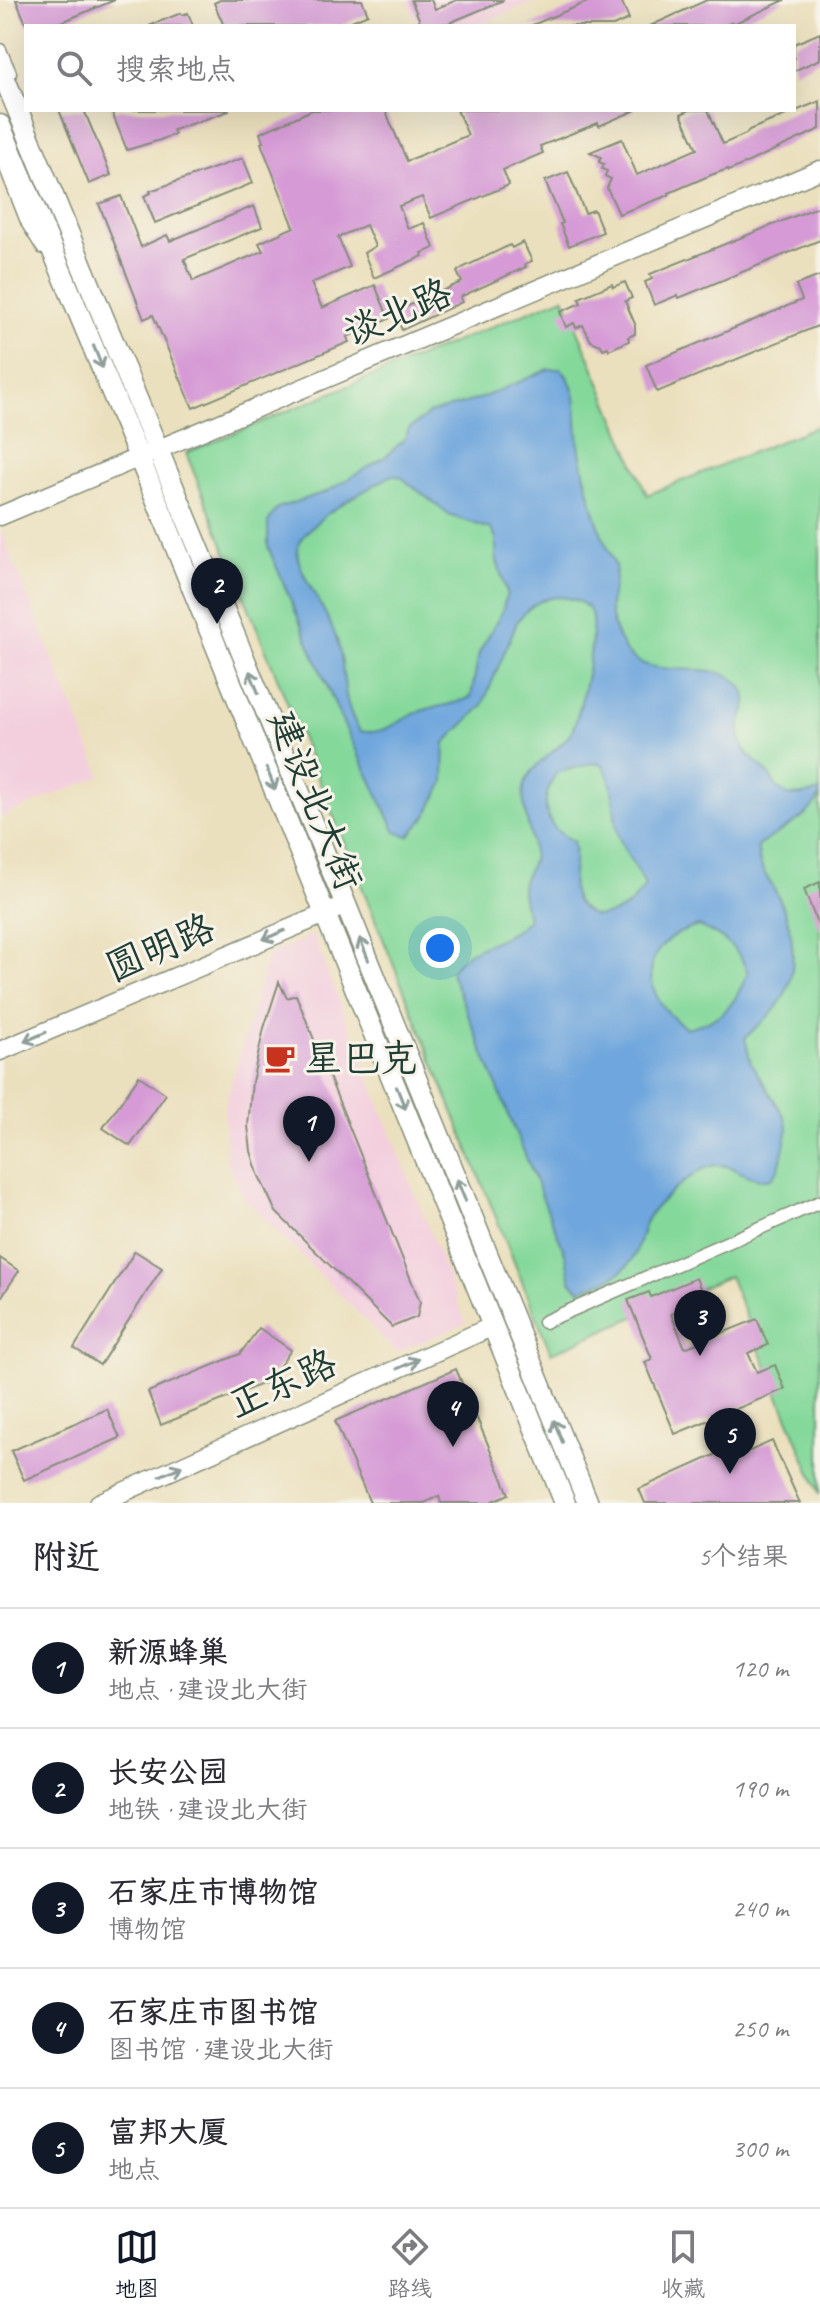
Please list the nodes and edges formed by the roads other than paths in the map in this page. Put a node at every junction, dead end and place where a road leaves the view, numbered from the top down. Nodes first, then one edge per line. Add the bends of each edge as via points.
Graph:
1 (0, 50) edge
2 (0, 67) edge
3 (24, 107) edge
4 (26, 112) edge
5 (0, 125) edge
6 (0, 153) edge
7 (820, 170) edge
8 (88, 277) junction
9 (68, 285) junction
10 (159, 449) junction
11 (139, 457) junction
12 (0, 516) edge
13 (346, 905) junction
14 (326, 914) junction
15 (0, 1051) edge
16 (820, 1202) edge
17 (544, 1322) dead end
18 (493, 1326) junction
19 (99, 1503) edge
20 (565, 1503) edge
21 (588, 1503) edge

1 - 3 street
2 - 8 main road, 建设北大街
4 - 8 street via 66,207
5 - 9 main road, 建设北大街
6 - 9 street via 28,224
7 - 10 street, 谈北路
8 - 10 main road, 建设北大街
9 -> 11 main road, 建设北大街
10 - 11 street, 谈北路
13 -> 10 main road, 建设北大街
11 - 12 street, 谈北路
11 -> 14 main road, 建设北大街
13 - 14 street, 圆明路
21 -> 13 main road, 建设北大街
14 -> 15 street, 圆明路
14 -> 18 main road, 建设北大街
16 - 17 street
19 -> 18 street, 正东路
18 - 20 main road, 建设北大街

